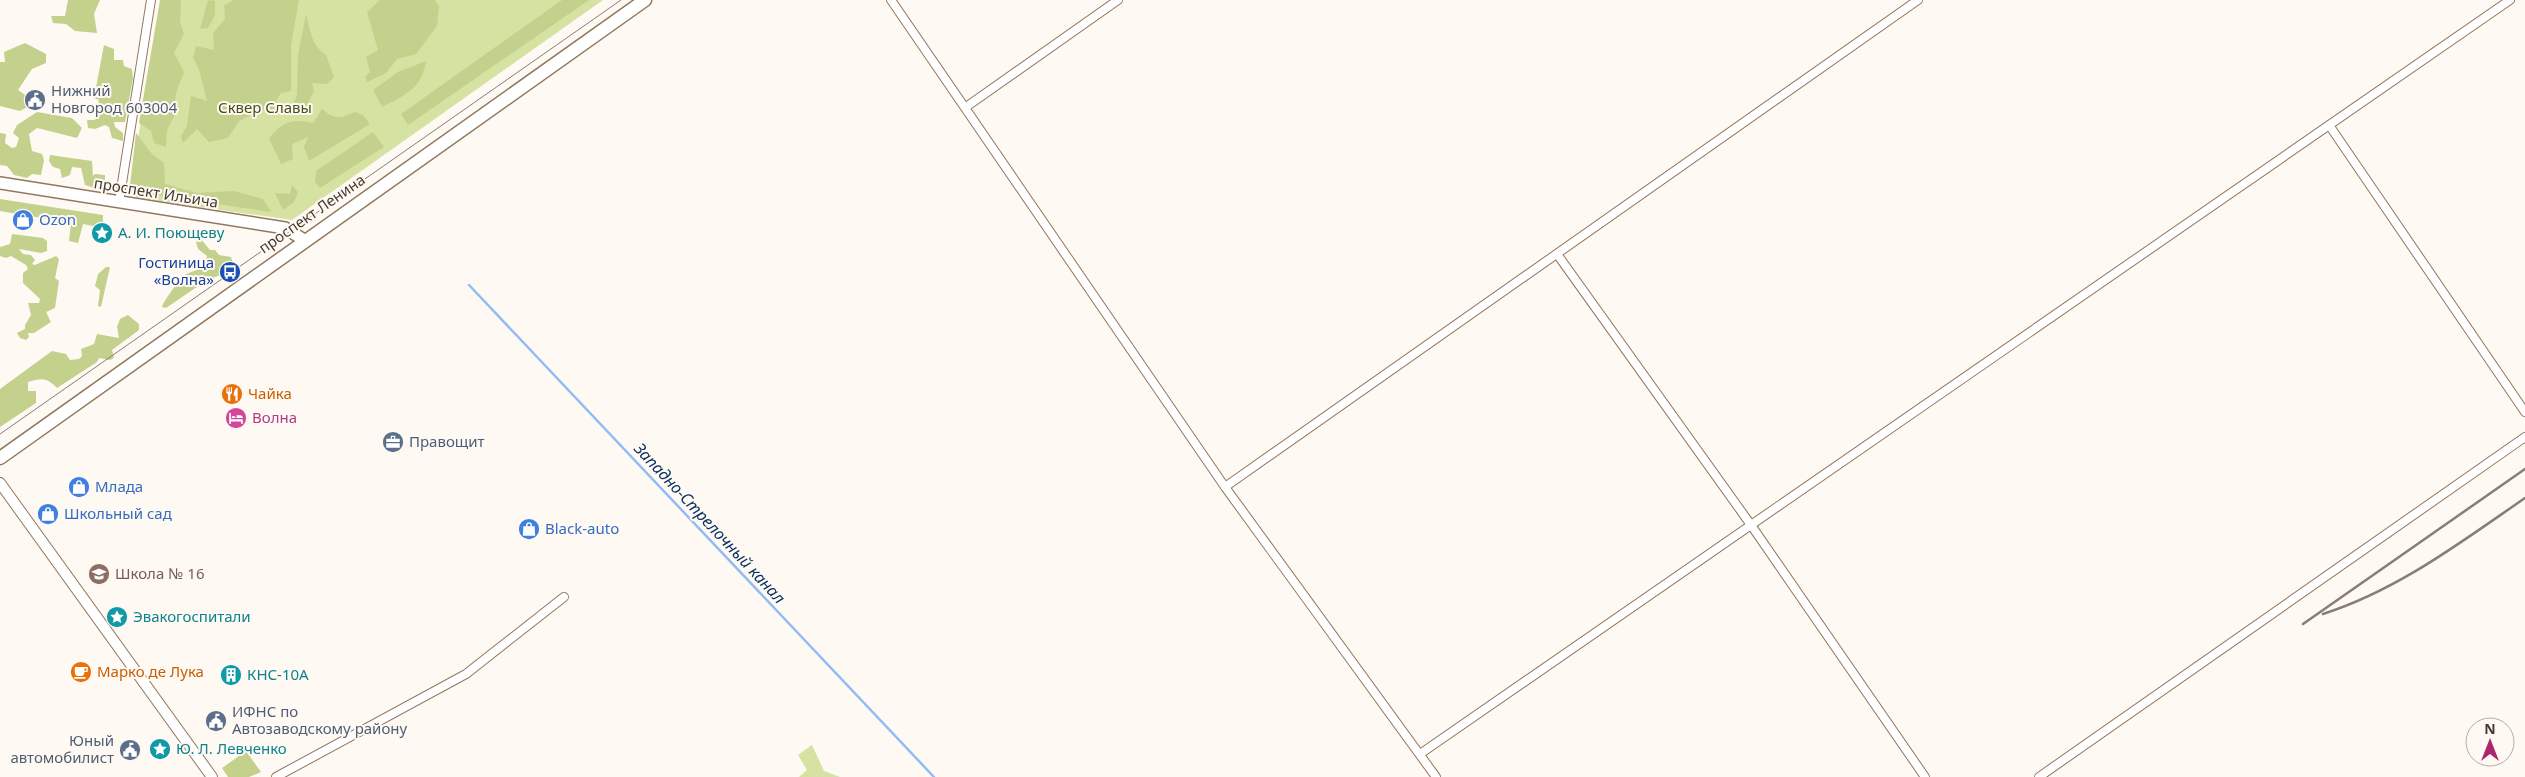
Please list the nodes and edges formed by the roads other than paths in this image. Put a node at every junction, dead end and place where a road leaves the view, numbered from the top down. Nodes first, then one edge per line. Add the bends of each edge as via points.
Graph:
1 (151, 0) edge
2 (645, 0) edge
3 (891, 0) edge
4 (1118, 0) edge
5 (1918, 0) edge
6 (2510, 0) edge
7 (966, 107) junction
8 (2329, 125) junction
9 (0, 183) edge
10 (120, 202) junction
11 (304, 240) junction
12 (1557, 254) junction
13 (2525, 412) edge
14 (2525, 437) edge
15 (0, 458) edge
16 (0, 483) edge
17 (1225, 488) junction
18 (1751, 525) junction
19 (564, 597) dead end
20 (1420, 754) junction
21 (212, 777) edge
22 (276, 777) edge
23 (1436, 777) edge
24 (1925, 777) edge
25 (2039, 777) edge

1 - 10 street
2 - 11 main road, проспект Ленина
3 - 7 street
4 - 7 street
5 - 12 street
6 - 8 street
7 - 17 street
8 - 13 street
8 - 18 street
9 - 10 main road, проспект Ильича
10 - 11 main road, проспект Ильича via 285,228
11 - 15 main road, проспект Ленина
12 - 17 street
12 - 18 street
14 - 25 street
16 - 21 street
17 - 20 street
18 - 20 street
18 - 24 street
19 - 22 street via 466,674
20 - 23 street

